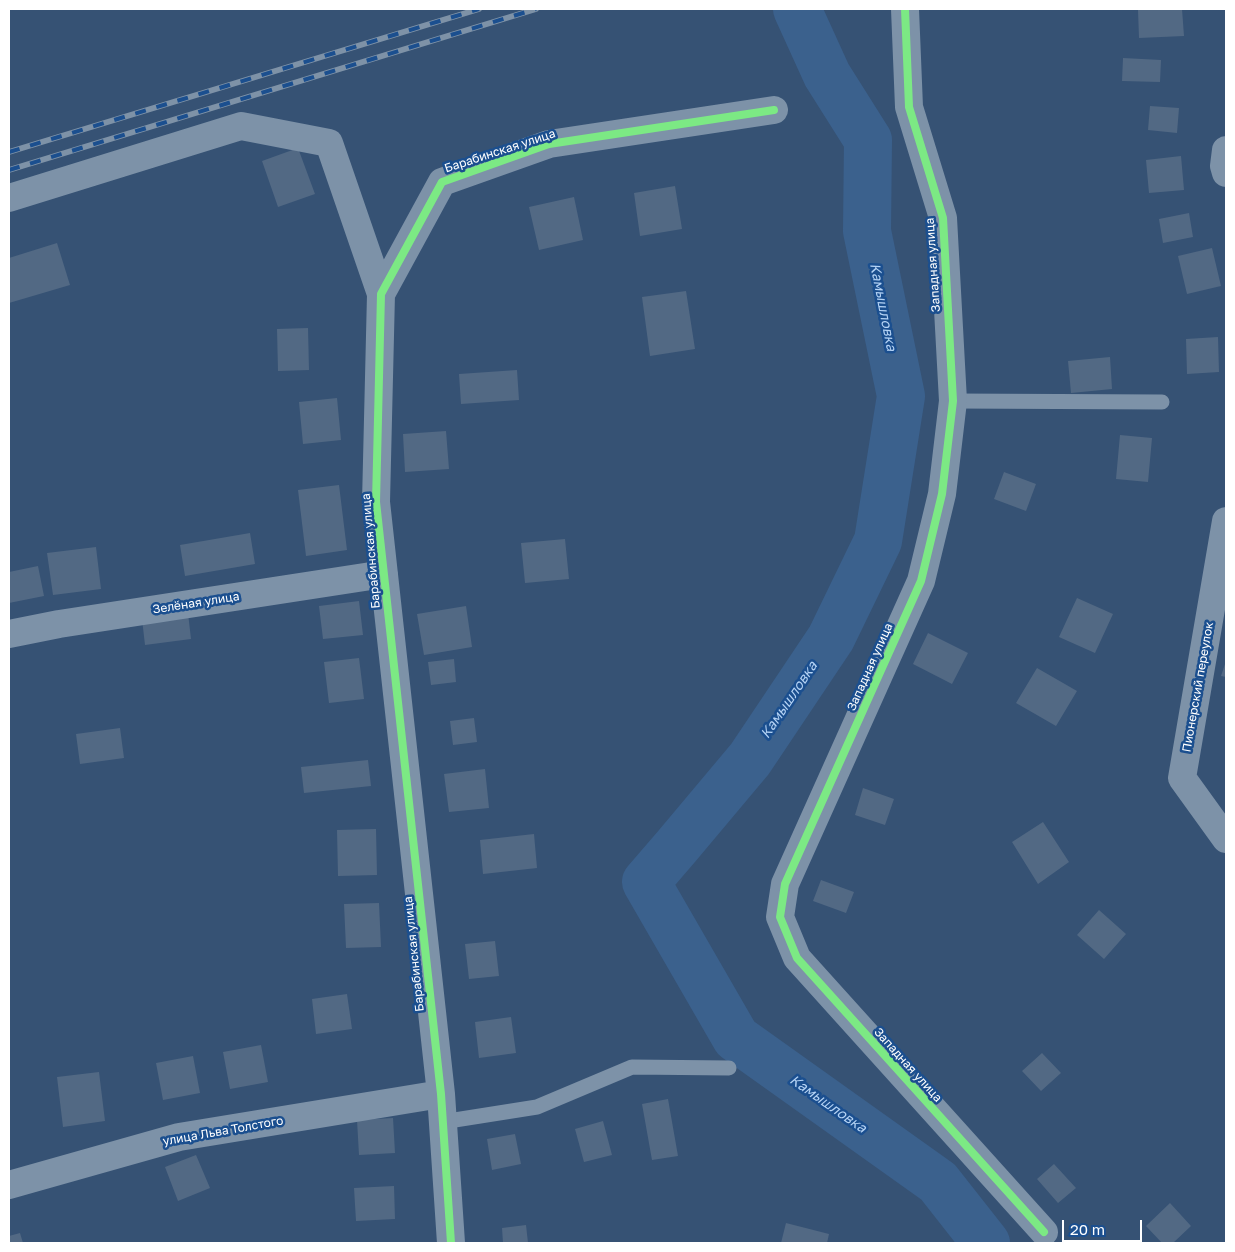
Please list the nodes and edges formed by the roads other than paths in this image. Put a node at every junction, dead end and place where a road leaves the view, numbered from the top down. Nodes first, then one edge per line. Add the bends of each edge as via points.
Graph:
1 (905, 9) edge
2 (774, 110) dead end
3 (1226, 150) edge
4 (1226, 173) edge
5 (9, 198) edge
6 (381, 294) junction
7 (953, 401) junction
8 (1162, 402) dead end
9 (1226, 521) edge
10 (384, 574) junction
11 (9, 634) edge
12 (1226, 839) edge
13 (729, 1068) dead end
14 (441, 1094) junction
15 (442, 1122) junction
16 (9, 1184) edge
17 (1044, 1232) dead end
18 (451, 1243) edge

1 - 7 street, Западная улица via 909,107 943,218
2 - 6 street, Барабинская улица via 549,144 442,182
3 - 4 street
5 - 6 street via 241,126 329,143
6 - 10 street, Барабинская улица via 376,502
7 - 8 lane
7 - 17 street, Западная улица via 942,494 922,581 785,884 780,917 797,958
9 - 12 street, Пионерский переулок via 1182,778
10 - 11 street, Зелёная улица
10 - 14 street, Барабинская улица
13 - 15 lane via 632,1067 537,1106
14 - 15 street, Барабинская улица
14 - 16 street, улица Льва Толстого via 179,1137
15 - 18 street, Барабинская улица

